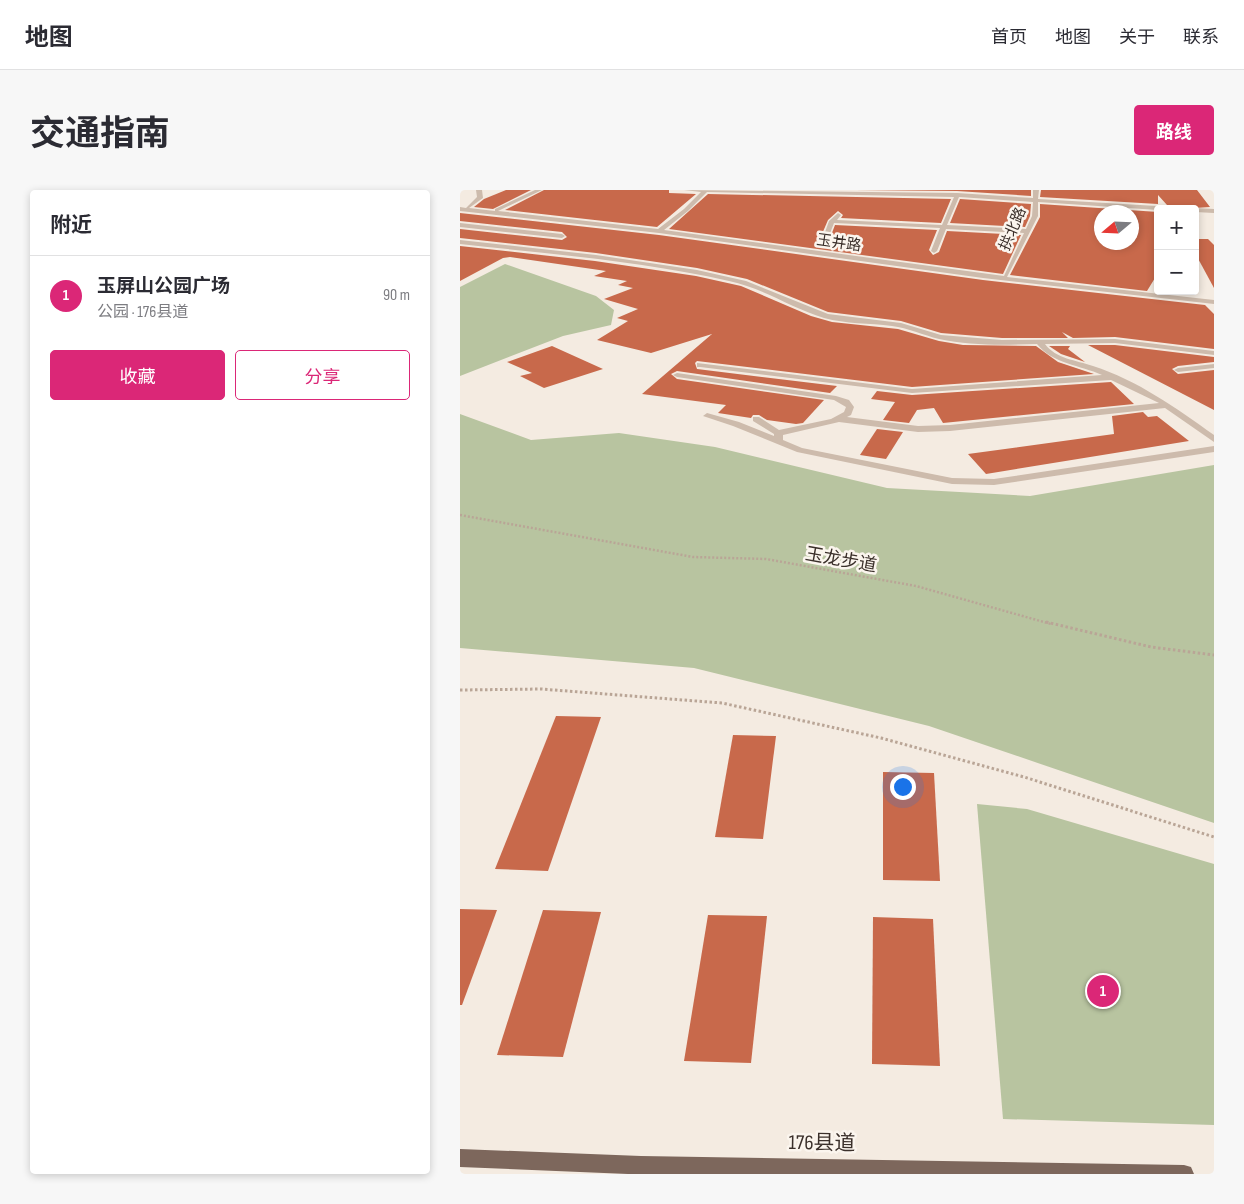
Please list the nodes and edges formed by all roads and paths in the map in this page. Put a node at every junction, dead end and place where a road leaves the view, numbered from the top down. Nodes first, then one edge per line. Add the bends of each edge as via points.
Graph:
1 (478, 190) edge
2 (539, 190) edge
3 (687, 190) edge
4 (705, 190) edge
5 (1036, 190) edge
6 (781, 191) edge
7 (956, 195) junction
8 (1037, 201) junction
9 (468, 207) junction
10 (460, 208) edge
11 (1154, 208) edge
12 (497, 210) junction
13 (1199, 210) edge
14 (1214, 211) edge
15 (839, 215) dead end
16 (832, 222) junction
17 (460, 225) edge
18 (944, 227) junction
19 (661, 229) junction
20 (1027, 231) junction
21 (828, 235) dead end
22 (562, 236) dead end
23 (460, 242) edge
24 (934, 251) dead end
25 (1006, 275) junction
26 (1214, 298) edge
27 (1214, 302) edge
28 (1039, 342) junction
29 (1214, 353) edge
30 (700, 365) dead end
31 (1214, 366) edge
32 (1178, 370) dead end
33 (677, 375) dead end
34 (1115, 377) junction
35 (1166, 404) junction
36 (707, 416) dead end
37 (756, 419) dead end
38 (839, 419) junction
39 (779, 438) junction
40 (1214, 439) edge
41 (1214, 449) edge
42 (460, 515) edge
43 (1214, 655) edge
44 (460, 690) edge
45 (1214, 837) edge
46 (460, 1158) edge
47 (1184, 1174) edge

1 - 9 street via 480,198
2 - 12 street
3 - 4 street
4 - 6 street
4 - 19 street
5 - 8 street, 拱北路
6 - 7 street
7 - 8 street
7 - 18 street
8 - 11 street
8 - 20 street, 拱北路 via 1036,216
9 - 10 street, 玉井路
9 - 12 street, 玉井路
10 - 19 street, 玉井路
12 - 19 street, 玉井路
13 - 14 street
15 - 16 street
16 - 18 street
16 - 21 street
17 - 22 street
18 - 20 street
18 - 24 street
19 - 25 street, 玉井路
19 - 27 street, 玉井路 via 992,277
20 - 25 street, 拱北路
23 - 28 street via 633,262 730,278 757,285 825,316 854,322 900,325 939,336 984,343
25 - 26 street, 玉井路
28 - 29 street via 1115,342
28 - 34 street via 1058,358
30 - 34 street via 912,391
31 - 32 street
33 - 38 street via 836,398 850,407 848,413
34 - 35 street
35 - 38 street via 950,428 918,429
35 - 40 street
36 - 39 street
37 - 39 street
38 - 39 street
39 - 41 street via 800,450 952,481 994,482
42 - 43 path, 玉龙步道 via 694,557 766,559 916,586 1018,616 1150,647
44 - 45 path via 541,689 722,703 881,738 1024,777
46 - 47 main road, 176县道 via 558,1164

